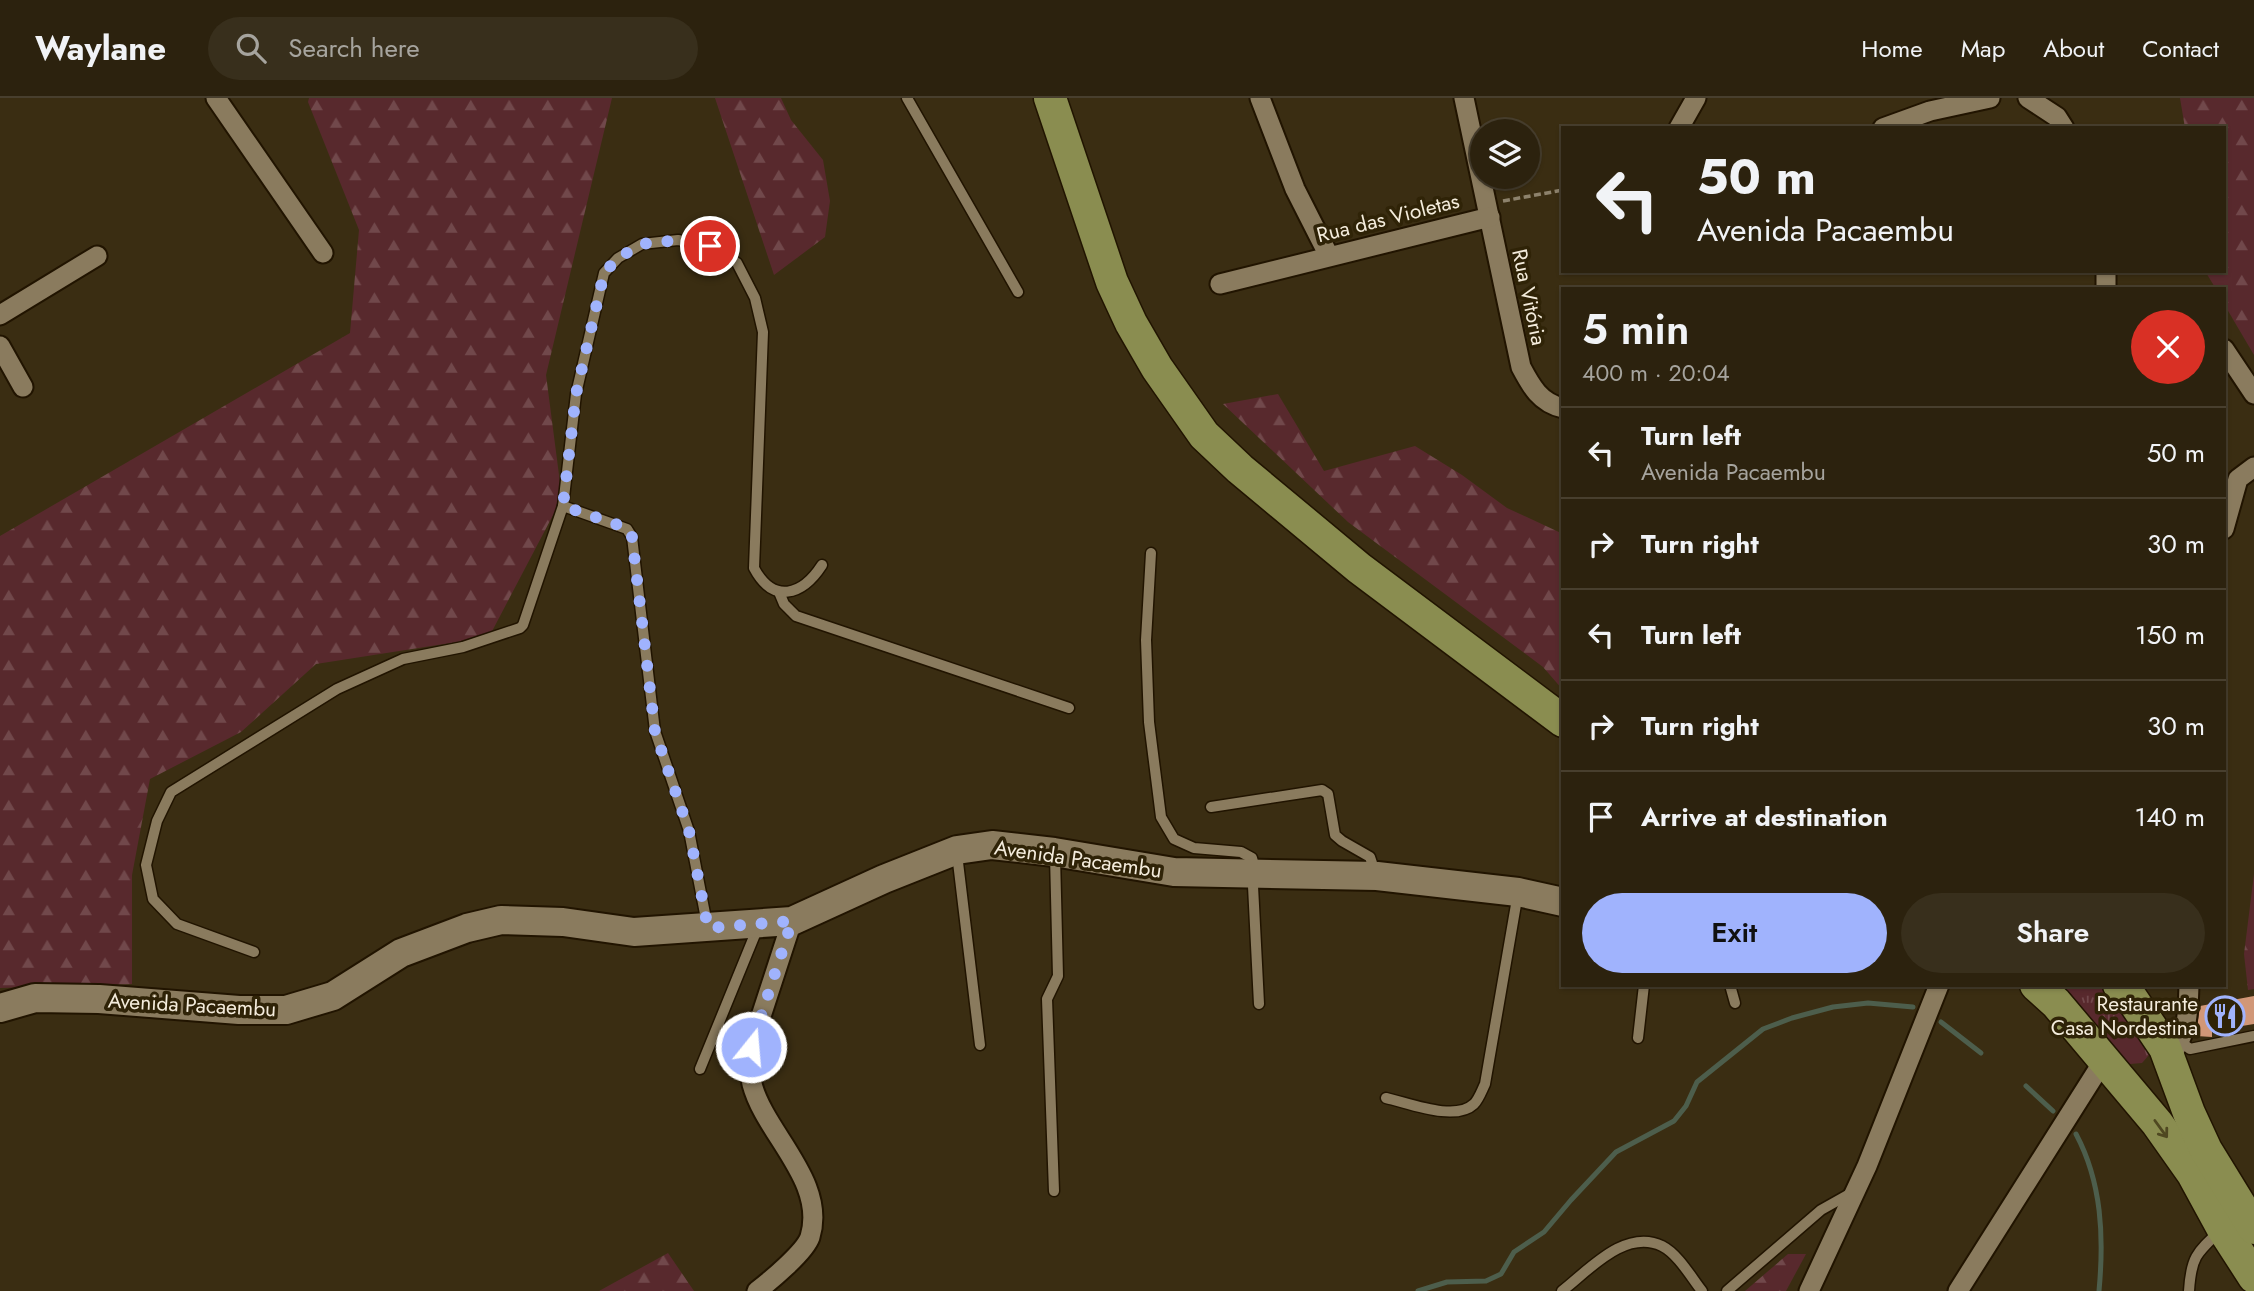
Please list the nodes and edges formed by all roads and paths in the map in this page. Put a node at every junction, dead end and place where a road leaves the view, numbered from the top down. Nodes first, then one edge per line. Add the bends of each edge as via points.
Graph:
1 (216, 98) edge
2 (907, 98) edge
3 (1049, 98) edge
4 (1260, 98) edge
5 (1464, 98) edge
6 (1696, 98) edge
7 (1990, 98) edge
8 (2028, 98) edge
9 (1935, 105) edge
10 (1680, 126) edge
11 (1888, 126) edge
12 (2063, 126) edge
13 (1561, 191) edge
14 (1489, 210) junction
15 (323, 253) dead end
16 (97, 256) dead end
17 (1329, 256) junction
18 (1220, 284) dead end
19 (1018, 292) dead end
20 (0, 315) edge
21 (0, 346) edge
22 (2226, 352) edge
23 (23, 387) dead end
24 (2254, 394) edge
25 (1561, 407) edge
26 (2254, 467) edge
27 (563, 506) junction
28 (2226, 522) edge
29 (1151, 553) dead end
30 (822, 565) dead end
31 (779, 592) junction
32 (1069, 708) dead end
33 (1561, 720) edge
34 (1211, 807) dead end
35 (957, 850) junction
36 (1054, 852) junction
37 (1256, 873) junction
38 (1377, 876) junction
39 (1518, 892) junction
40 (1561, 902) edge
41 (792, 921) junction
42 (760, 924) junction
43 (708, 928) junction
44 (254, 952) dead end
45 (1644, 987) edge
46 (1731, 987) edge
47 (1938, 987) edge
48 (2038, 987) edge
49 (2189, 987) edge
50 (2136, 1002) edge
51 (1735, 1003) dead end
52 (1259, 1004) dead end
53 (0, 1008) edge
54 (2254, 1036) edge
55 (1639, 1038) dead end
56 (980, 1045) dead end
57 (2175, 1050) junction
58 (699, 1069) dead end
59 (2112, 1070) junction
60 (1386, 1098) dead end
61 (1856, 1190) junction
62 (1054, 1191) dead end
63 (2245, 1225) edge
64 (2254, 1277) edge
65 (757, 1291) edge
66 (1562, 1291) edge
67 (1702, 1291) edge
68 (1727, 1291) edge
69 (1809, 1291) edge
70 (1958, 1291) edge
71 (2189, 1291) edge

1 - 15 street
2 - 19 lane
3 - 33 main road via 1112,282 1157,368 1204,435 1359,568
4 - 17 street via 1295,189
5 - 14 street, Rua das Violetas
6 - 10 street
7 - 9 street
8 - 12 street
9 - 11 street
13 - 14 path
14 - 17 street, Rua das Violetas
14 - 25 street, Rua Vitória via 1521,367 1538,395
16 - 20 street
17 - 18 street, Rua das Violetas
21 - 23 street
22 - 24 street
26 - 28 street via 2238,480
27 - 31 lane via 576,394 604,273 642,244 678,240 710,246 737,263 755,298 763,332 754,568 762,582
27 - 43 lane via 627,528 632,537 655,732 689,831
27 - 44 lane via 520,628 463,647 402,659 337,689 172,792 157,821 146,865 153,899 177,924
29 - 37 lane via 1146,640 1149,722 1161,817 1174,839 1194,848 1241,852 1252,858
30 - 31 lane via 800,589
31 - 32 lane via 796,616
34 - 38 lane via 1322,790 1328,794 1335,835 1370,857
35 - 36 street, Avenida Pacaembu via 992,845
35 - 41 street, Avenida Pacaembu
35 - 56 lane
36 - 37 street, Avenida Pacaembu via 1174,873
36 - 62 lane via 1058,976 1047,999
37 - 38 street, Avenida Pacaembu
37 - 52 lane
38 - 39 street, Avenida Pacaembu
39 - 40 street, Avenida Pacaembu
39 - 60 lane via 1485,1084 1475,1103 1447,1113
41 - 42 street, Avenida Pacaembu
41 - 65 street via 751,1047 752,1084 804,1179 812,1212 809,1239
42 - 43 street, Avenida Pacaembu
42 - 58 lane
43 - 53 street, Avenida Pacaembu via 634,932 563,922 501,920 401,953 333,996 286,1010 35,998
45 - 55 lane
46 - 51 lane
47 - 61 street
48 - 59 main road
49 - 57 street via 2188,1023
50 - 57 main road
54 - 57 lane
57 - 59 main road via 2149,1079 2140,1081
57 - 63 main road via 2189,1113
59 -> 63 main road via 2193,1174
59 - 70 street
61 - 68 lane via 1821,1210
61 - 69 street
63 - 64 main road
63 - 71 lane via 2197,1252
66 - 67 lane via 1611,1252 1649,1242 1664,1247

